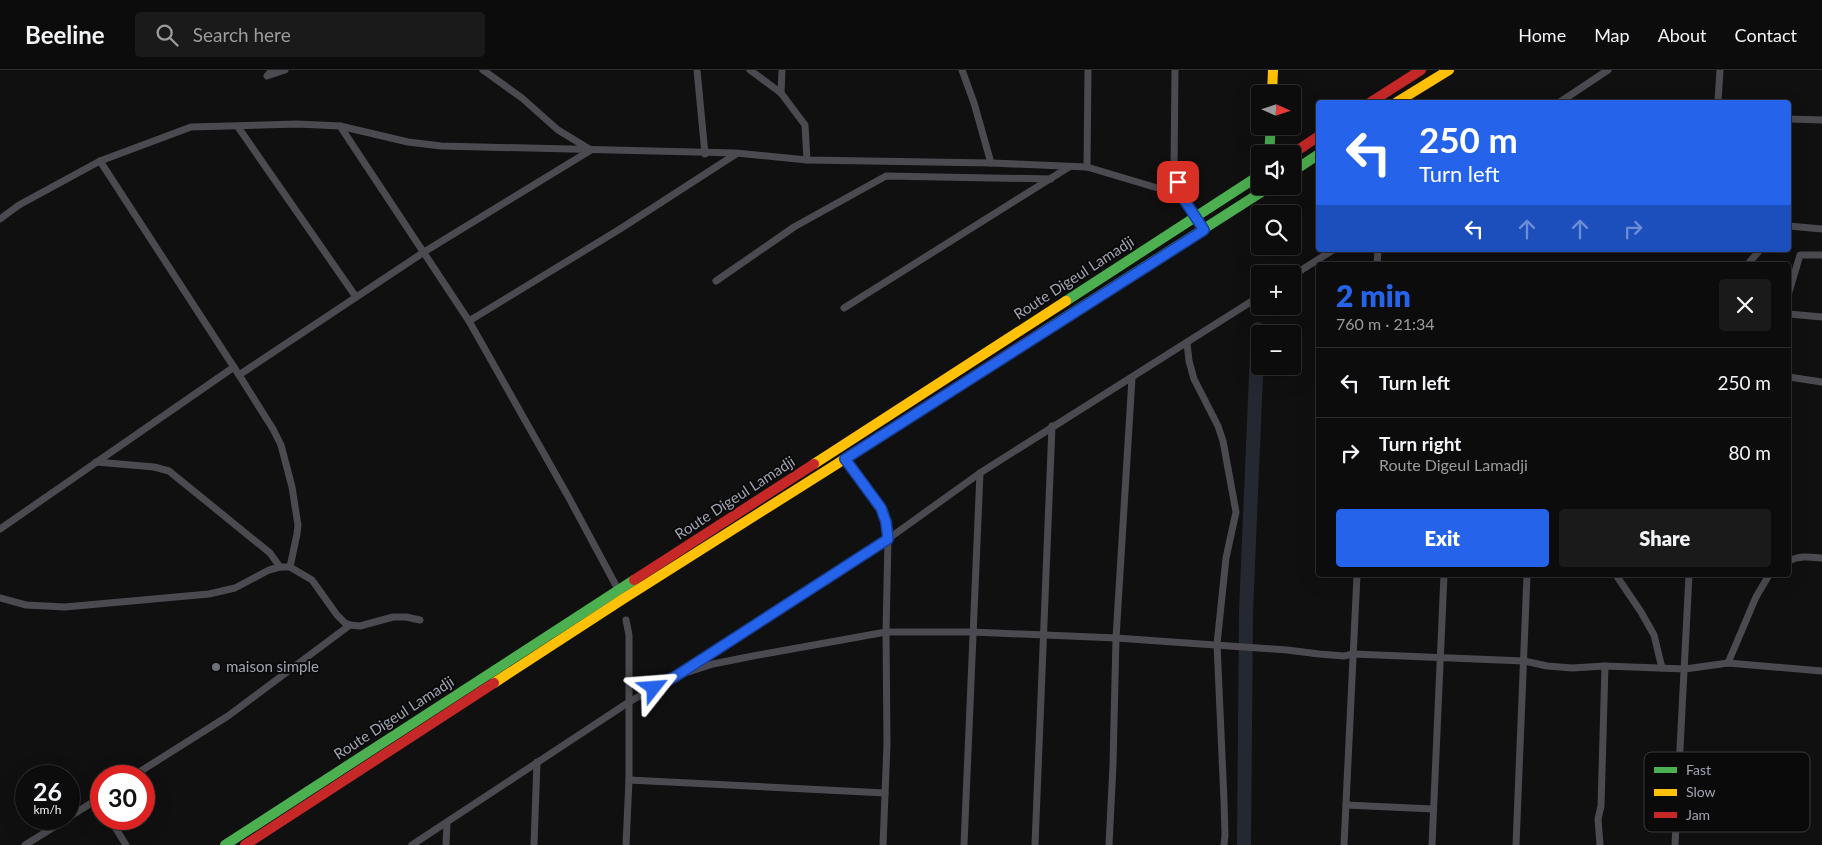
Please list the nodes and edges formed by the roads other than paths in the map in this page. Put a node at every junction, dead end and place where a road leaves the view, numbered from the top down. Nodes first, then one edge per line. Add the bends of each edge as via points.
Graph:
1 (272, 70) edge
2 (284, 70) edge
3 (483, 70) edge
4 (697, 70) edge
5 (750, 70) edge
6 (782, 70) edge
7 (962, 70) edge
8 (1088, 70) edge
9 (1174, 70) edge
10 (1273, 70) edge
11 (1421, 70) edge
12 (1449, 70) edge
13 (1608, 70) edge
14 (1720, 70) edge
15 (1272, 85) edge
16 (781, 93) junction
17 (1374, 100) edge
18 (1400, 100) edge
19 (1563, 100) edge
20 (1718, 100) edge
21 (1791, 119) edge
22 (1822, 120) edge
23 (340, 126) junction
24 (238, 127) junction
25 (1316, 138) edge
26 (1301, 148) edge
27 (591, 150) junction
28 (705, 154) junction
29 (736, 154) junction
30 (1316, 156) edge
31 (807, 160) junction
32 (100, 161) junction
33 (991, 163) junction
34 (1301, 166) edge
35 (1070, 167) junction
36 (1087, 167) junction
37 (1051, 179) junction
38 (1251, 181) edge
39 (1181, 195) junction
40 (1257, 195) edge
41 (1196, 216) junction
42 (0, 219) edge
43 (1791, 226) edge
44 (1822, 229) edge
45 (1204, 230) junction
46 (424, 252) junction
47 (1330, 252) edge
48 (1758, 252) edge
49 (1822, 255) edge
50 (1750, 262) edge
51 (1301, 270) edge
52 (716, 281) dead end
53 (1791, 285) edge
54 (356, 297) junction
55 (1251, 302) edge
56 (844, 308) dead end
57 (1791, 314) edge
58 (1822, 317) edge
59 (469, 321) junction
60 (1187, 343) junction
61 (234, 367) junction
62 (239, 375) junction
63 (1791, 376) edge
64 (1132, 378) junction
65 (1822, 382) edge
66 (1052, 426) junction
67 (845, 459) junction
68 (96, 462) junction
69 (980, 473) junction
70 (0, 529) edge
71 (888, 539) junction
72 (1822, 558) edge
73 (1791, 560) edge
74 (280, 567) junction
75 (290, 567) junction
76 (1357, 577) edge
77 (1444, 577) edge
78 (1527, 577) edge
79 (1617, 577) edge
80 (1689, 577) edge
81 (1768, 577) edge
82 (621, 595) junction
83 (0, 598) edge
84 (420, 620) dead end
85 (626, 620) dead end
86 (350, 625) junction
87 (886, 632) junction
88 (972, 632) junction
89 (1043, 636) junction
90 (1116, 638) junction
91 (1217, 644) junction
92 (1353, 654) junction
93 (1440, 658) junction
94 (1524, 662) junction
95 (1728, 663) junction
96 (1604, 666) junction
97 (1662, 668) junction
98 (1685, 669) junction
99 (1822, 671) edge
100 (676, 676) junction
101 (629, 702) junction
102 (1679, 752) edge
103 (537, 762) junction
104 (150, 765) edge
105 (629, 780) junction
106 (885, 794) junction
107 (1346, 805) junction
108 (1433, 810) junction
109 (447, 823) junction
110 (49, 830) edge
111 (117, 830) edge
112 (1675, 832) edge
113 (25, 845) edge
114 (126, 845) edge
115 (225, 845) edge
116 (245, 845) edge
117 (412, 845) edge
118 (446, 845) edge
119 (534, 845) edge
120 (626, 845) edge
121 (884, 845) edge
122 (964, 845) edge
123 (1035, 845) edge
124 (1109, 845) edge
125 (1224, 845) edge
126 (1344, 845) edge
127 (1432, 845) edge
128 (1516, 845) edge
129 (1600, 845) edge
130 (1675, 845) edge

1 - 2 street via 267,76
3 - 27 street via 558,130
4 - 28 street
5 - 16 street
6 - 16 street
7 - 33 street
8 - 36 street
9 - 39 street via 1174,170
10 - 15 main road
11 - 17 main road
12 - 18 main road
13 - 19 street
14 - 20 street
16 - 31 street via 805,126
21 - 22 street
23 - 24 street
23 - 27 street via 441,146
23 - 46 street
24 - 32 street via 185,129
24 - 54 street
25 - 26 main road
27 - 28 street
27 - 46 street
28 - 29 street
29 - 31 street
29 - 59 street
30 - 34 main road
31 - 33 street
32 - 42 street via 19,205
32 - 61 street
33 - 35 street
35 - 36 street
35 - 37 street
36 - 39 street
37 - 52 street via 886,176 794,227
37 - 56 street
38 - 41 main road, Route Digeul Lamadji
39 - 41 street
40 - 45 main road, Route Digeul Lamadji
41 - 45 street
41 - 82 main road, Route Digeul Lamadji
43 - 44 street
45 - 67 main road, Route Digeul Lamadji
46 - 54 street
46 - 59 street
47 - 51 street
48 - 50 street
49 - 53 street via 1800,255
54 - 62 street
55 - 60 street
57 - 58 street
59 - 82 street
60 - 64 street
60 - 91 street via 1194,379 1223,441 1236,512 1226,558
61 - 62 street
61 - 68 street
62 - 75 street via 273,429 286,459 298,525
63 - 65 street
64 - 66 street
64 - 90 street
66 - 69 street
66 - 89 street
67 - 71 street via 881,508
67 - 82 main road, Route Digeul Lamadji
68 - 70 street
68 - 74 street via 169,471 270,553
69 - 71 street
69 - 88 street
71 - 87 street
71 - 100 street
72 - 73 street
74 - 75 street
74 - 83 street via 235,588 209,594 66,607 26,605
75 - 86 street via 312,580 338,615
76 - 92 street
77 - 93 street
78 - 94 street
79 - 97 street via 1654,635
80 - 98 street
81 - 95 street
82 - 115 main road, Route Digeul Lamadji
82 - 116 main road, Route Digeul Lamadji
84 - 86 street via 393,617 360,626
85 - 101 street
86 - 104 street via 228,716
87 - 88 street
87 - 100 street via 721,662
87 - 106 street
88 - 89 street
88 - 122 street
89 - 90 street
89 - 123 street
90 - 91 street
90 - 124 street
91 - 92 street via 1344,656
91 - 125 street
92 - 93 street
92 - 107 street
93 - 94 street
93 - 108 street
94 - 96 street via 1572,668
94 - 128 street
95 - 98 street
95 - 99 street
96 - 97 street
96 - 129 street via 1598,819
97 - 98 street
98 - 102 street
100 - 101 street
101 - 103 street
101 - 105 street
103 - 109 street
103 - 119 street
105 - 106 street
105 - 120 street
106 - 121 street
107 - 108 street
107 - 126 street
108 - 127 street
109 - 117 street
109 - 118 street
110 - 113 street
111 - 114 street
112 - 130 street

